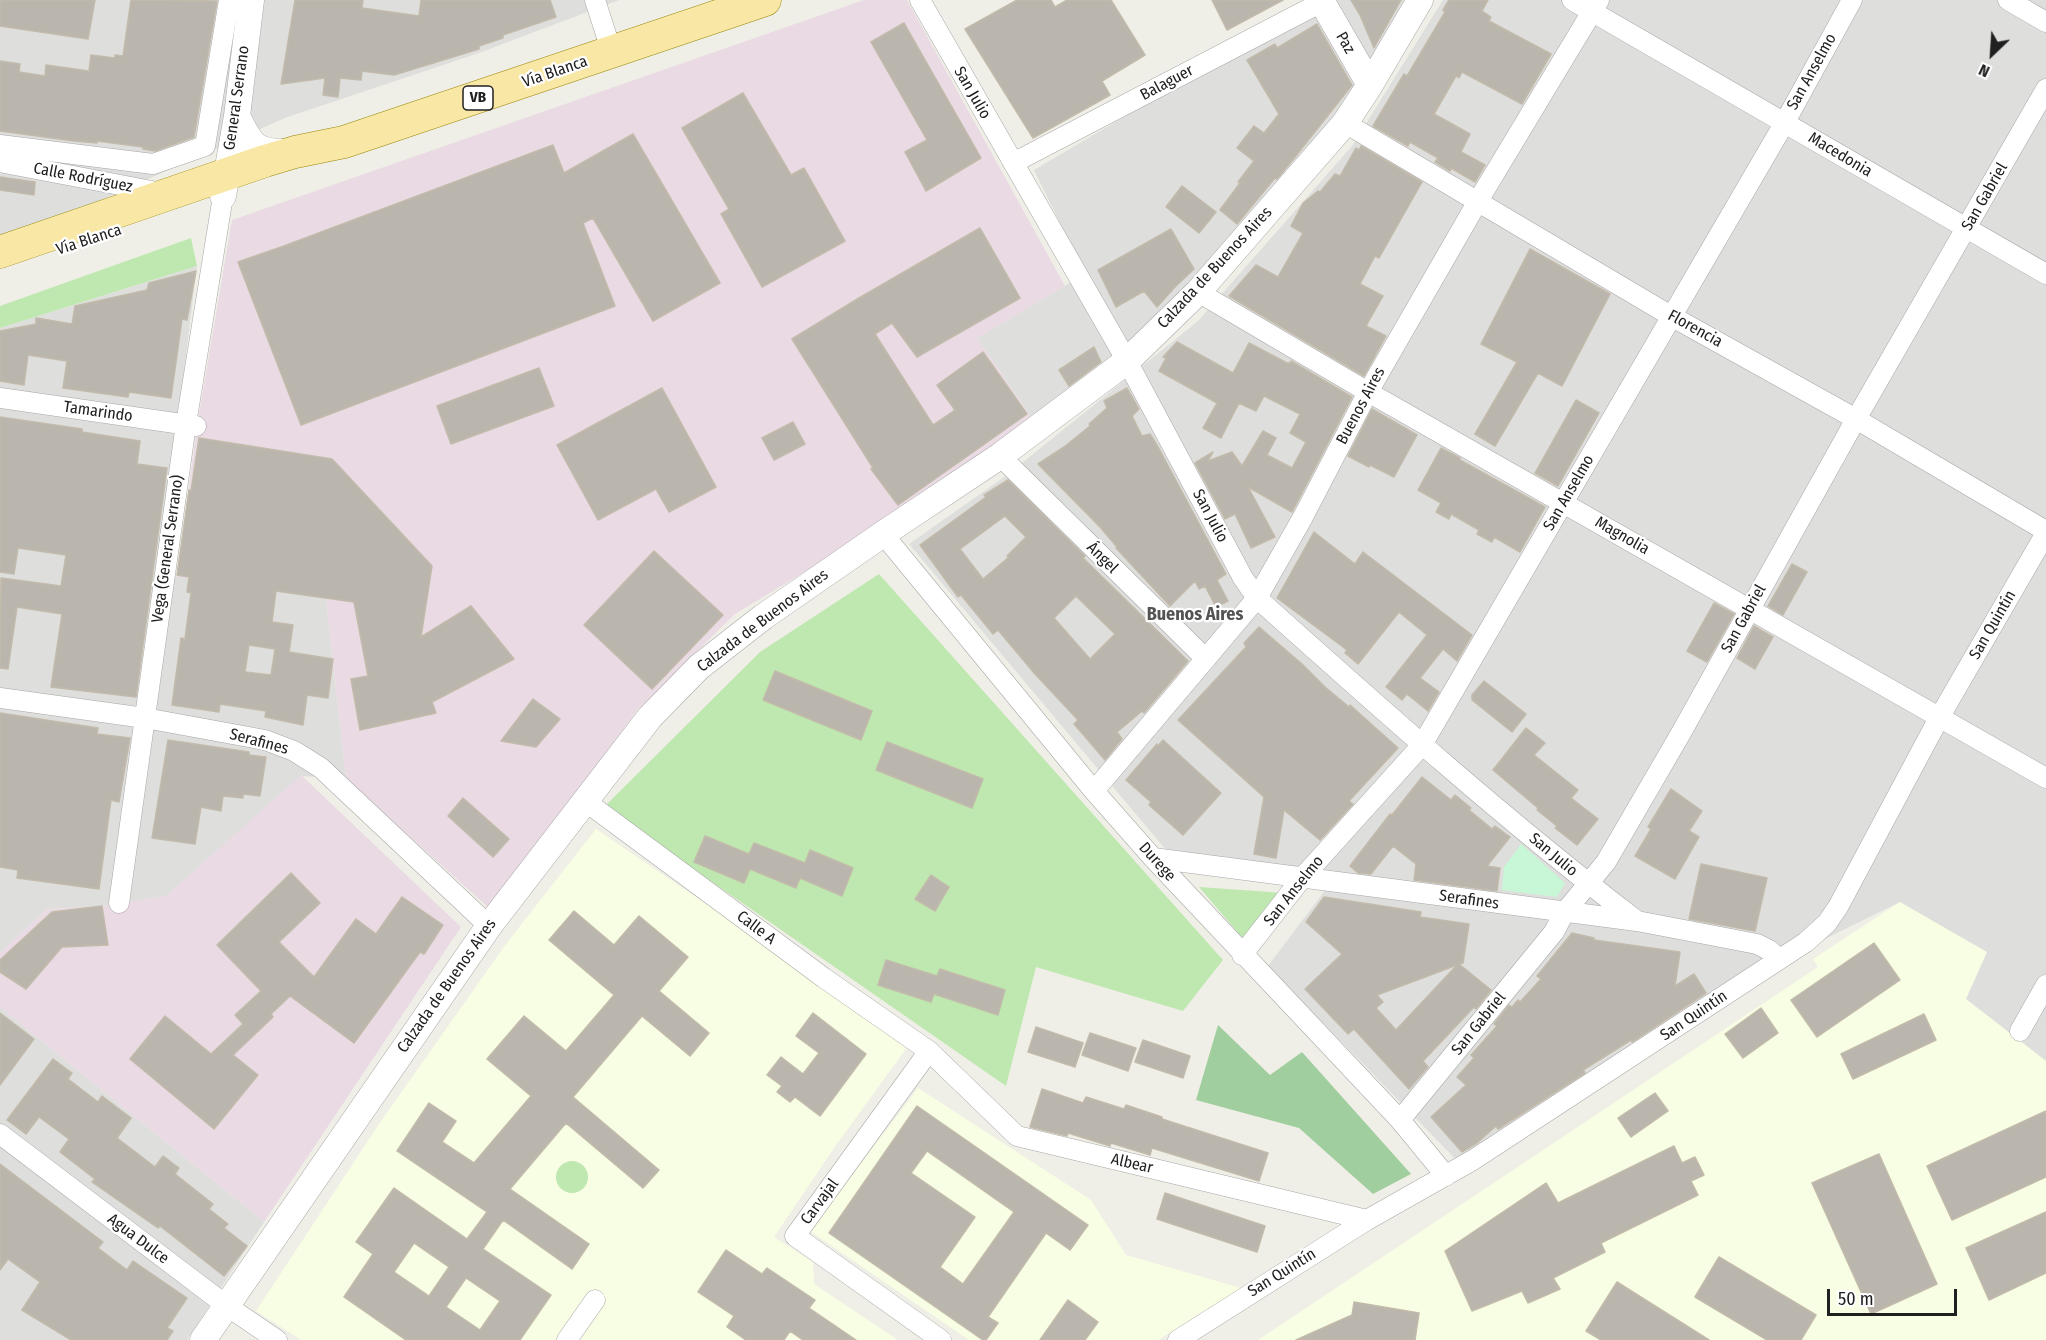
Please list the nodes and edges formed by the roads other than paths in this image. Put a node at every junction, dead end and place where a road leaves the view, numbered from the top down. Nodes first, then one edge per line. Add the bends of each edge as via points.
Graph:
1 (229, 0) edge
2 (250, 0) edge
3 (595, 0) edge
4 (765, 0) edge
5 (920, 0) edge
6 (1420, 0) edge
7 (1572, 0) edge
8 (1852, 0) edge
9 (2008, 0) edge
10 (1321, 1) edge
11 (1596, 6) edge
12 (2046, 22) edge
13 (612, 53) junction
14 (1370, 85) junction
15 (2046, 89) edge
16 (237, 116) junction
17 (1785, 122) junction
18 (1345, 123) junction
19 (344, 142) junction
20 (0, 145) edge
21 (295, 152) junction
22 (0, 162) edge
23 (1013, 164) junction
24 (224, 186) junction
25 (167, 194) junction
26 (1478, 201) junction
27 (1966, 229) junction
28 (0, 252) edge
29 (0, 270) edge
30 (2046, 274) edge
31 (1198, 292) junction
32 (1671, 316) junction
33 (1127, 361) junction
34 (1368, 392) junction
35 (0, 398) edge
36 (1856, 418) junction
37 (191, 425) junction
38 (1000, 456) junction
39 (1563, 503) junction
40 (2046, 532) edge
41 (883, 534) junction
42 (1257, 598) junction
43 (1749, 608) junction
44 (1206, 659) junction
45 (0, 698) edge
46 (144, 718) junction
47 (1939, 718) junction
48 (1422, 745) junction
49 (2046, 778) edge
50 (1094, 791) junction
51 (585, 801) junction
52 (1153, 858) junction
53 (1302, 878) junction
54 (1587, 883) junction
55 (119, 903) dead end
56 (1564, 913) junction
57 (1636, 921) junction
58 (489, 926) junction
59 (1242, 955) junction
60 (1779, 959) junction
61 (2046, 985) edge
62 (2020, 1031) dead end
63 (929, 1052) junction
64 (1400, 1120) junction
65 (0, 1134) edge
66 (1446, 1176) junction
67 (1367, 1220) junction
68 (595, 1300) dead end
69 (226, 1306) junction
70 (204, 1340) edge
71 (277, 1340) edge
72 (567, 1340) edge
73 (941, 1340) edge
74 (1178, 1340) edge

1 - 20 street via 205,146 153,164
2 - 16 street, General Serrano
3 - 13 street
4 - 13 main road, Vía Blanca / VB
5 - 23 street, San Julio
6 - 14 street, Calzada de Buenos Aires
7 - 11 street, Macedonia
8 - 17 street, San Anselmo
9 - 12 street
10 - 14 street, Paz
10 - 23 street, Balaguer
11 - 17 street, Macedonia
11 - 26 street, Buenos Aires
13 - 19 main road, Vía Blanca / VB
14 - 18 street, Calzada de Buenos Aires
15 - 27 street, San Gabriel
16 - 21 street via 249,142 257,148 271,153
16 - 24 street, General Serrano
17 - 27 street, Macedonia
17 - 32 street, San Anselmo
18 - 26 street, Florencia
18 - 31 street, Calzada de Buenos Aires
19 - 21 main road, Vía Blanca / VB
19 - 24 main road, Vía Blanca / VB via 309,166
21 - 24 main road, Vía Blanca / VB
22 - 25 street, Calle Rodríguez
23 - 33 street, San Julio
24 - 25 main road, Vía Blanca / VB
24 - 29 main road, Vía Blanca / VB
24 - 37 street, Vega (General Serrano)
25 - 28 main road, Vía Blanca / VB
26 - 32 street, Florencia
26 - 34 street, Buenos Aires
27 - 30 street, Macedonia
27 - 36 street, San Gabriel
31 - 33 street, Calzada de Buenos Aires
31 - 34 street, Magnolia
32 - 36 street, Florencia
32 - 39 street, San Anselmo
33 - 38 street, Calzada de Buenos Aires
33 - 42 street, San Julio
34 - 39 street, Magnolia
34 - 42 street, Buenos Aires
35 - 37 street, Tamarindo
36 - 40 street, Florencia
36 - 43 street, San Gabriel
37 - 46 street, Vega (General Serrano)
38 - 41 street, Calzada de Buenos Aires
38 - 44 street, Ángel
39 - 43 street, Magnolia
39 - 48 street, San Anselmo
40 - 47 street, San Quintín
41 - 50 street, Durege
41 - 51 street, Calzada de Buenos Aires via 763,617 699,667 650,717
42 - 44 street, Buenos Aires
42 - 48 street, San Julio
43 - 47 street, Magnolia
43 - 54 street, San Gabriel via 1612,852
44 - 50 street, Buenos Aires
45 - 46 street, Serafines
46 - 55 street, Vega (General Serrano)
46 - 58 street, Serafines via 265,740 309,759
47 - 49 street, Magnolia
47 - 60 street, San Quintín via 1838,907 1806,942
48 - 53 street, San Anselmo
48 - 54 street, San Julio
50 - 52 street, Durege
51 - 58 street, Calzada de Buenos Aires
51 - 63 street, Calle A
52 - 53 street, Serafines
52 - 59 street, Durege
53 - 56 street, Serafines
53 - 59 street, San Anselmo
54 - 56 street, San Gabriel
54 - 57 street, San Julio
56 - 57 street, Serafines
56 - 64 street, San Gabriel via 1554,932
57 - 60 street, Serafines via 1757,944
58 - 69 street, Calzada de Buenos Aires
59 - 64 street, Durege
60 - 66 street, San Quintín
61 - 62 street
63 - 67 street, Albear via 1017,1136
63 - 73 street, Carvajal via 795,1236
64 - 66 street, Durege
65 - 69 street, Agua Dulce
66 - 67 street, San Quintín
67 - 74 street, San Quintín
68 - 72 street
69 - 70 street, Calzada de Buenos Aires
69 - 71 street, Agua Dulce

